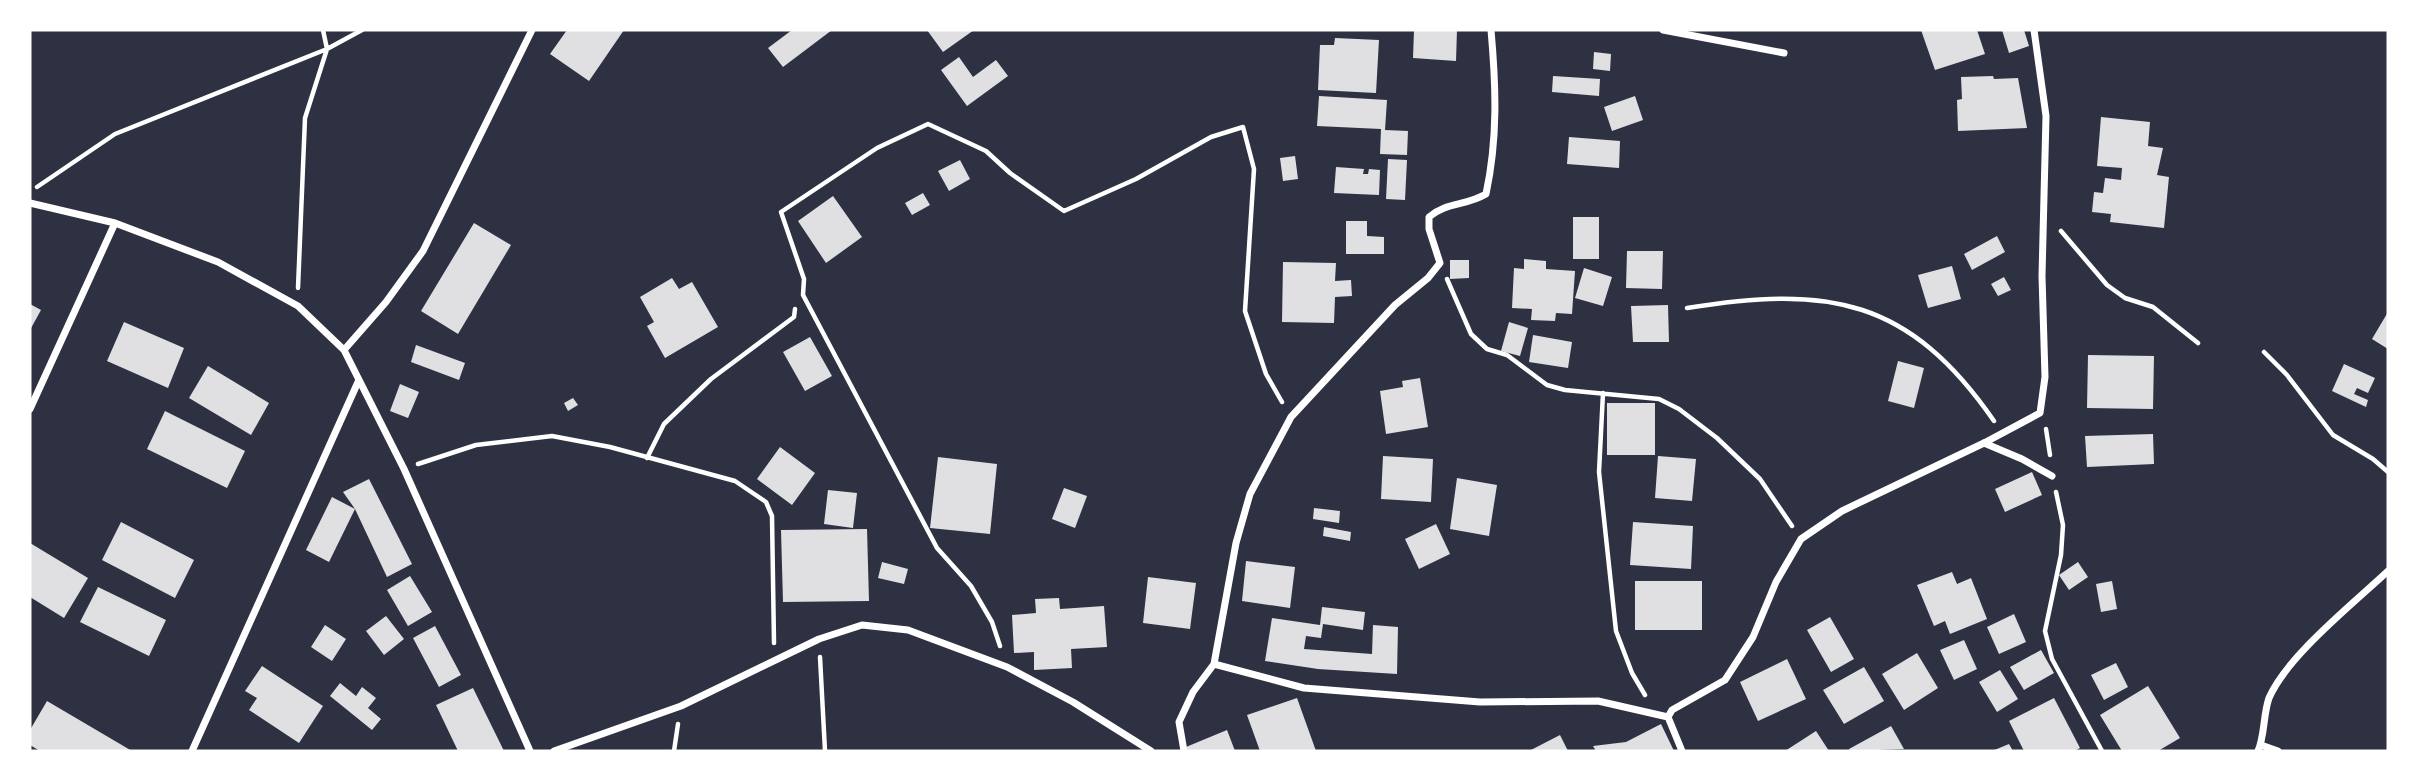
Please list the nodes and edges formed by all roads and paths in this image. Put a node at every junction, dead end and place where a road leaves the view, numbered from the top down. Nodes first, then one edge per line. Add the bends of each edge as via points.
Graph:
1 (323, 30) edge
2 (362, 30) edge
3 (532, 30) edge
4 (1491, 30) edge
5 (1663, 30) edge
6 (2034, 30) edge
7 (327, 48) junction
8 (1784, 53) dead end
9 (30, 192) edge
10 (30, 203) edge
11 (2044, 212) junction
12 (115, 223) junction
13 (1440, 263) junction
14 (298, 306) junction
15 (1687, 308) dead end
16 (795, 309) dead end
17 (2198, 343) dead end
18 (344, 350) junction
19 (2263, 352) dead end
20 (358, 383) junction
21 (1603, 393) junction
22 (30, 409) edge
23 (2040, 412) junction
24 (1291, 417) junction
25 (2003, 433) junction
26 (1984, 443) junction
27 (647, 458) junction
28 (404, 469) junction
29 (2388, 472) edge
30 (2052, 476) junction
31 (1801, 539) junction
32 (2388, 571) edge
33 (819, 639) junction
34 (774, 660) junction
35 (1214, 664) junction
36 (1007, 667) junction
37 (1656, 714) junction
38 (1668, 717) junction
39 (2259, 748) edge
40 (192, 751) edge
41 (530, 751) edge
42 (554, 751) edge
43 (825, 751) edge
44 (1151, 751) edge
45 (1184, 751) edge
46 (1682, 751) edge
47 (2102, 751) edge
48 (2278, 751) edge

1 - 7 path
2 - 7 path
3 - 18 street via 423,251
4 - 13 street via 1497,97 1494,156 1486,194 1470,204 1440,207 1429,217
5 - 8 street
6 - 11 street via 2046,116
7 - 9 path via 115,134
7 - 14 path via 305,118
10 - 12 street
11 - 17 path via 2107,285 2125,298 2153,307
11 - 23 street via 2045,376
12 - 14 street via 218,262
12 - 22 street
13 - 21 path via 1471,334 1487,349 1507,355 1547,385
13 - 24 street
14 - 18 street
15 - 25 path via 1752,297 1851,305 1878,313 1932,351 1978,397
16 - 27 path via 794,317 711,379 664,424
18 - 20 street
19 - 29 path via 2333,435
20 - 28 street
20 - 40 street
21 - 31 path via 1659,398 1679,409 1760,479
21 - 37 path via 1599,472 1616,631 1632,673
23 - 25 street
23 - 30 path
24 - 35 street via 1250,494
24 - 36 path via 1266,374 1245,311 1254,169 1243,127 1211,137 1136,179 1064,211 986,151 928,124 877,148 781,212 804,279 803,295 937,548 971,586 992,622
25 - 26 street
26 - 30 street
26 - 31 street via 1842,510
27 - 28 path via 552,436 476,445
27 - 34 path via 736,481 766,502 774,531
28 - 41 street
30 - 47 path via 2063,525 2045,631 2052,659
31 - 38 street via 1776,582 1753,637 1725,680 1671,710
32 - 39 street via 2290,668 2269,698
33 - 34 street
33 - 36 street via 862,625 908,630
33 - 43 path
34 - 42 street via 681,706
35 - 37 street via 1304,688 1480,702 1598,701
35 - 45 street via 1193,692 1180,722
36 - 44 street
37 - 38 street
38 - 46 street
39 - 48 street

